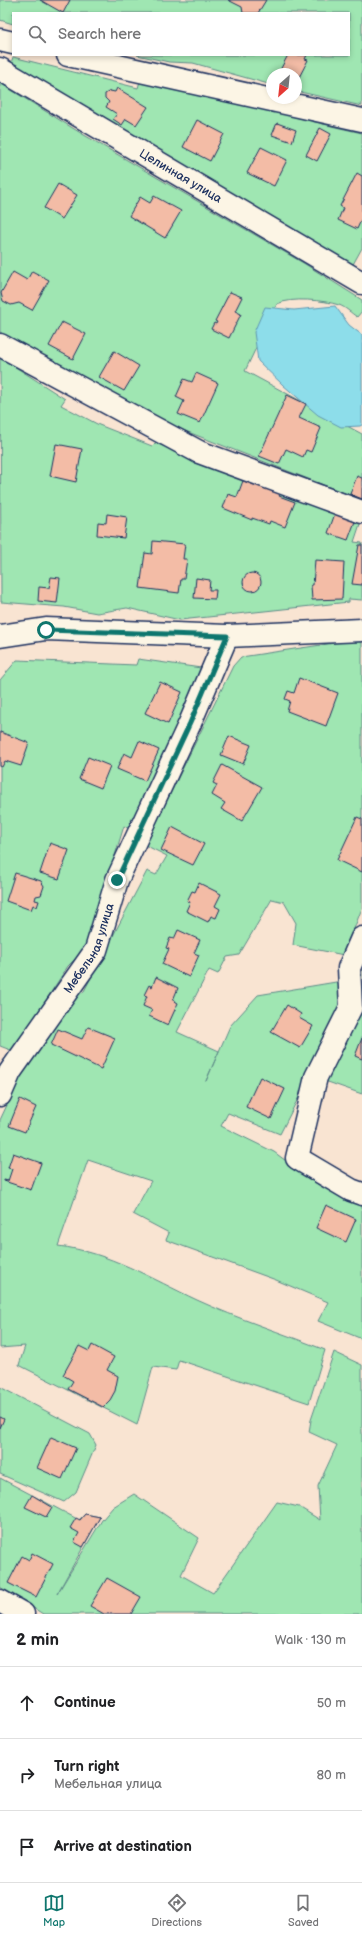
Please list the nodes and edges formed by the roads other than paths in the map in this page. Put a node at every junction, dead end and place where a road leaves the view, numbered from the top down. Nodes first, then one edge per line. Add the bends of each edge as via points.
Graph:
1 (0, 40) edge
2 (12, 43) edge
3 (73, 56) edge
4 (0, 69) edge
5 (362, 120) edge
6 (362, 283) edge
7 (0, 345) edge
8 (362, 512) edge
9 (362, 630) edge
10 (0, 636) edge
11 (227, 636) junction
12 (362, 938) edge
13 (0, 1095) edge
14 (362, 1194) edge
15 (0, 1601) edge
16 (24, 1614) edge

1 - 2 street
3 - 5 street
4 - 6 street, Целинная улица
7 - 8 street via 198,452
9 - 11 street
10 - 11 street via 46,630
11 - 13 street, Мебельная улица via 190,723 117,880 96,950 10,1072
12 - 14 street via 349,968 351,1007 316,1077 296,1158
15 - 16 street

